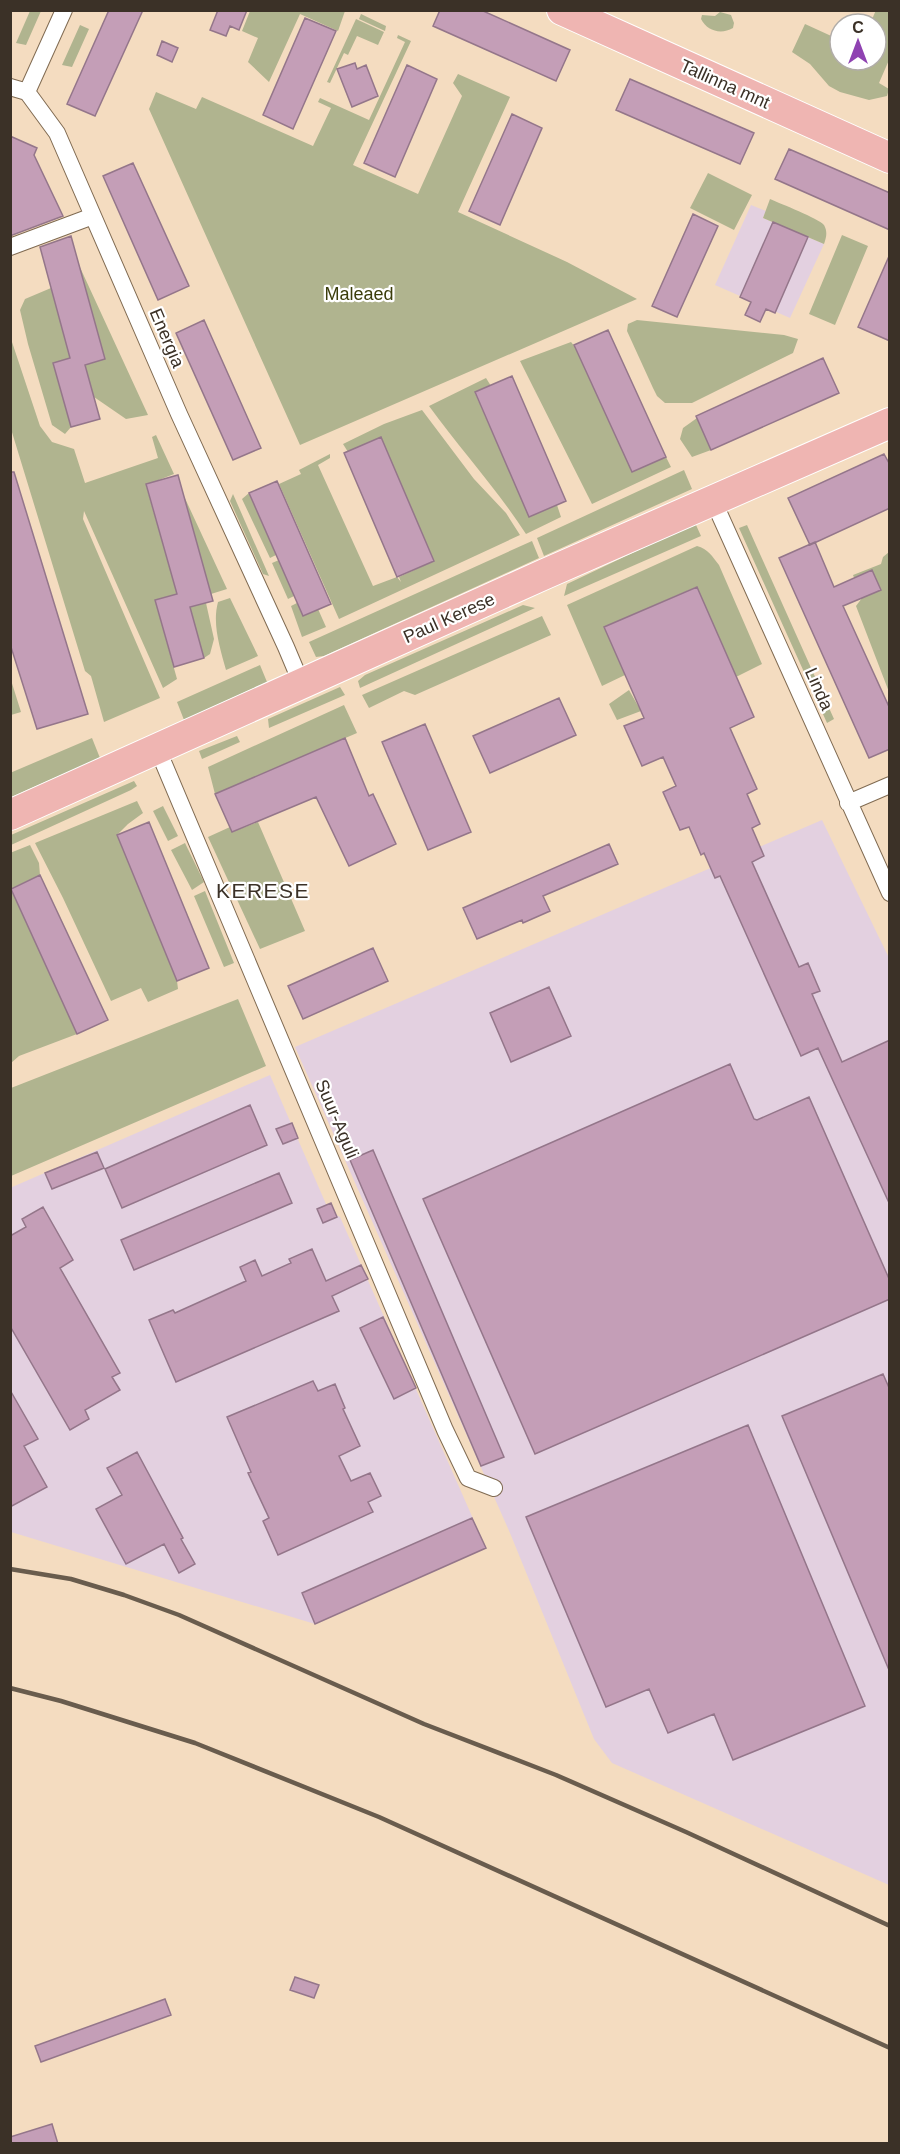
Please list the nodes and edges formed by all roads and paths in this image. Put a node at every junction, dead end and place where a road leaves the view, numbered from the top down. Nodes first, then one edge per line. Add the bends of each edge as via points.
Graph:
1 (64, 10) edge
2 (562, 10) edge
3 (600, 10) edge
4 (10, 87) edge
5 (27, 92) junction
6 (890, 140) edge
7 (890, 158) edge
8 (93, 216) junction
9 (10, 247) edge
10 (889, 422) edge
11 (713, 500) junction
12 (302, 685) junction
13 (158, 750) junction
14 (890, 785) edge
15 (848, 803) junction
16 (10, 815) edge
17 (890, 893) edge
18 (494, 1488) dead end

1 - 5 street
2 - 7 highway, Tallinna mnt
3 - 6 highway, Tallinna mnt
4 - 5 street
5 - 8 street, Energia via 57,133
8 - 9 street
8 - 12 street, Energia
10 - 11 highway, Paul Kerese
11 - 12 highway, Paul Kerese
11 - 15 street, Linda
12 - 13 highway, Paul Kerese
13 - 16 highway, Paul Kerese
13 - 18 street, Suur-Aguli via 450,1440 468,1478
14 - 15 street
15 - 17 street, Linda

